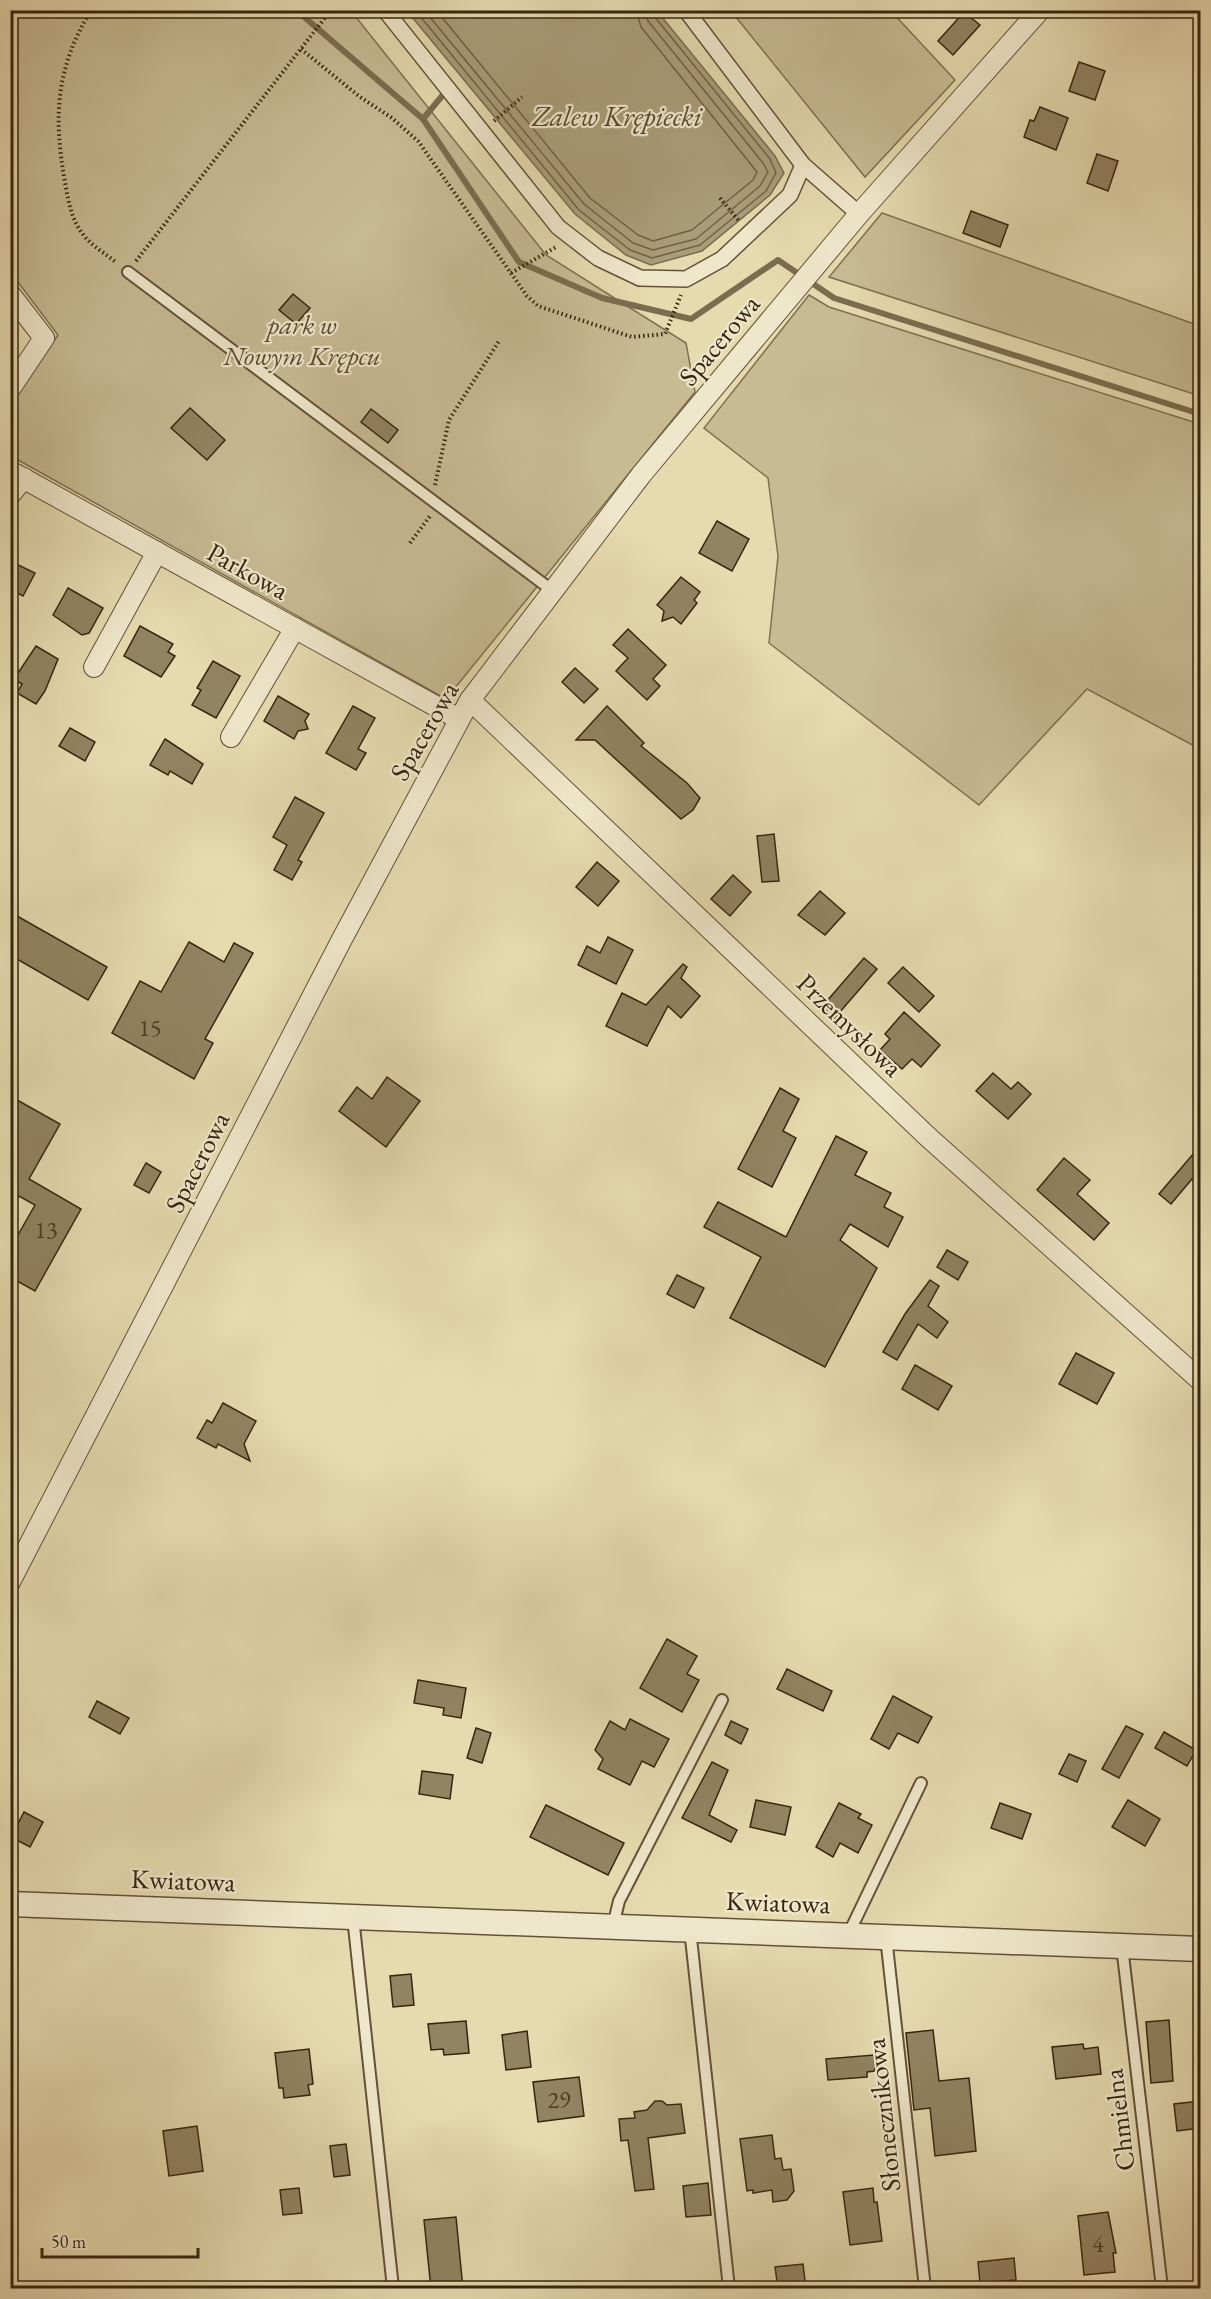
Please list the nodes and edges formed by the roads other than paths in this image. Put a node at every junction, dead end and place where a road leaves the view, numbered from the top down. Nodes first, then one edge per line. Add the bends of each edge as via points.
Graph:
1 (386, 10) edge
2 (686, 10) edge
3 (1040, 10) edge
4 (803, 165) junction
5 (859, 214) junction
6 (128, 272) road end
7 (10, 294) edge
8 (10, 389) edge
9 (17, 474) edge
10 (10, 495) edge
11 (157, 552) junction
12 (552, 591) junction
13 (295, 628) junction
14 (94, 667) dead end
15 (470, 700) junction
16 (459, 719) junction
17 (231, 737) dead end
18 (1200, 1380) edge
19 (10, 1582) edge
20 (722, 1700) dead end
21 (921, 1783) dead end
22 (10, 1904) edge
23 (353, 1916) junction
24 (613, 1926) junction
25 (690, 1929) junction
26 (848, 1935) junction
27 (886, 1936) junction
28 (1122, 1945) junction
29 (1200, 1949) edge
30 (393, 2289) edge
31 (729, 2289) edge
32 (925, 2289) edge
33 (1162, 2289) edge

1 - 4 street via 558,226 598,258 640,278 686,279 722,259 790,195
2 - 4 street
3 - 5 street, Spacerowa
4 - 5 street
5 - 12 street, Spacerowa via 641,475
6 - 12 lane
7 - 8 street via 44,338
9 - 10 street
9 - 11 street, Parkowa
11 - 13 street, Parkowa
11 - 14 street
12 - 15 street, Spacerowa
13 - 16 street, Parkowa
13 - 17 street
15 - 16 street, Spacerowa
15 - 18 street, Przemysłowa via 928,1137
16 - 19 street, Spacerowa
20 - 24 lane via 619,1901
21 - 26 lane
22 - 23 street, Kwiatowa
23 - 24 street, Kwiatowa
23 - 30 lane
24 - 25 street, Kwiatowa
25 - 26 street, Kwiatowa
25 - 31 lane
26 - 27 street, Kwiatowa
27 - 28 street, Kwiatowa
27 - 32 lane, Słonecznikowa
28 - 29 street, Kwiatowa
28 - 33 lane, Chmielna

